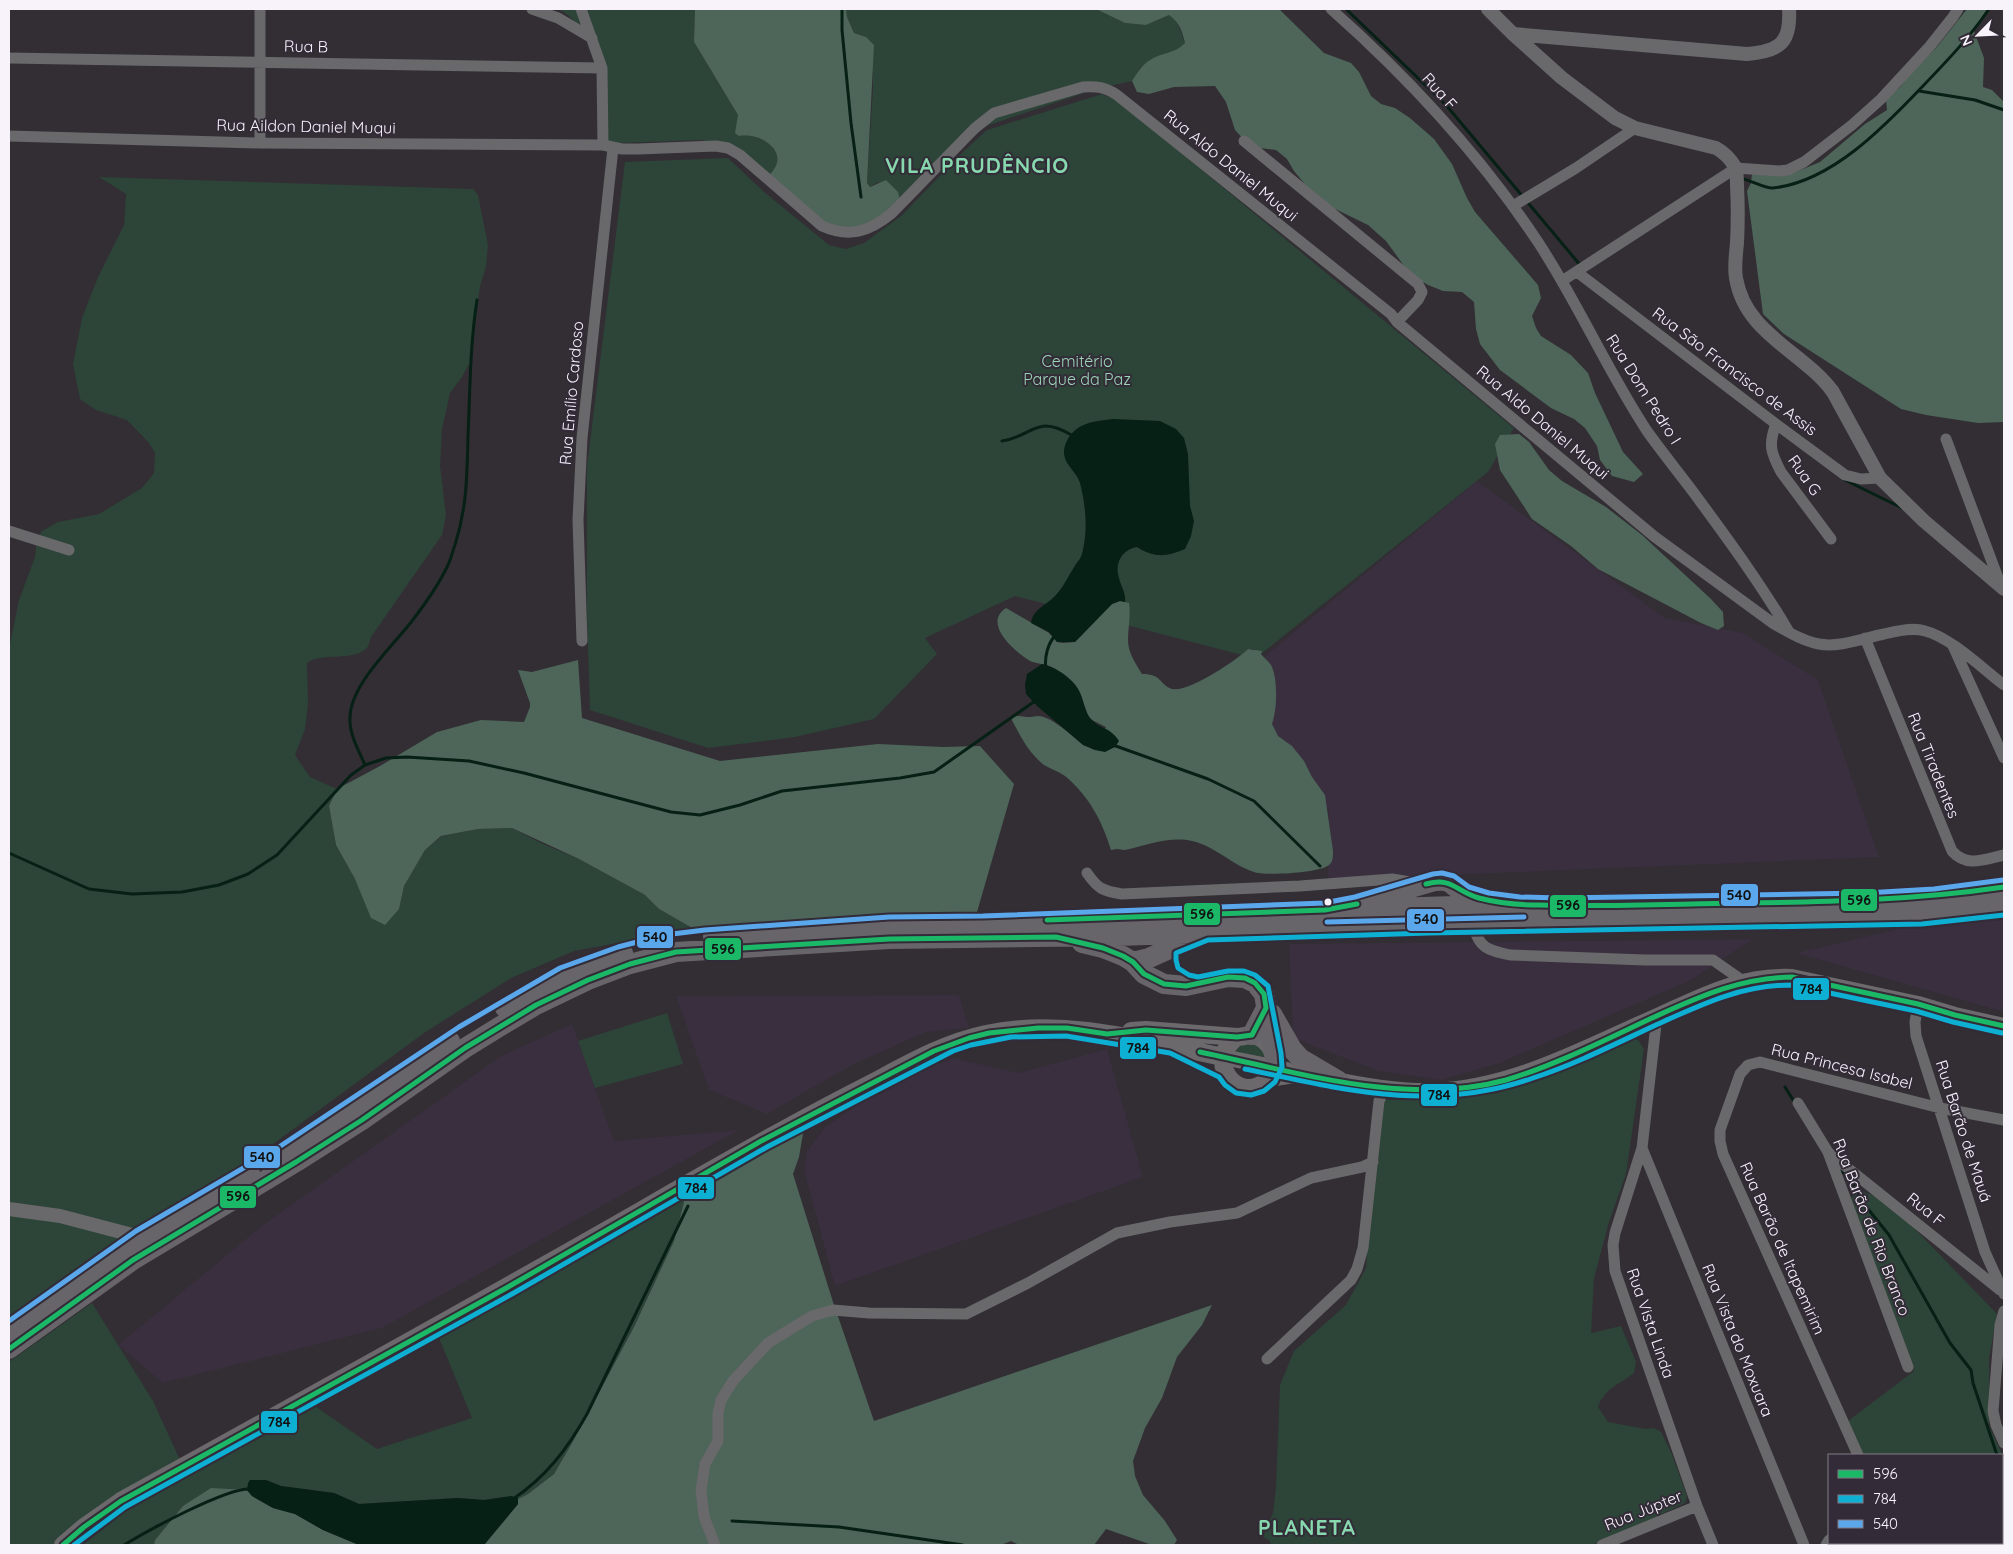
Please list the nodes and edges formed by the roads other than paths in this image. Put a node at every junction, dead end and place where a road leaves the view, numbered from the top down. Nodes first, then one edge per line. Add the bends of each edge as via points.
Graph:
1 (260, 9) edge
2 (532, 9) edge
3 (581, 9) edge
4 (1331, 9) edge
5 (1488, 9) edge
6 (1789, 9) edge
7 (1958, 9) edge
8 (1513, 34) junction
9 (592, 38) junction
10 (9, 58) edge
11 (260, 62) junction
12 (602, 68) junction
13 (1635, 128) junction
14 (9, 136) edge
15 (1244, 142) dead end
16 (260, 143) junction
17 (608, 147) junction
18 (1736, 168) junction
19 (1513, 206) junction
20 (1577, 272) junction
21 (1562, 281) junction
22 (1398, 322) junction
23 (1776, 424) junction
24 (1946, 439) dead end
25 (1880, 478) junction
26 (9, 531) edge
27 (1831, 539) dead end
28 (69, 550) dead end
29 (2003, 587) edge
30 (1790, 633) junction
31 (1865, 638) junction
32 (582, 641) dead end
33 (1952, 645) junction
34 (2004, 685) edge
35 (2004, 758) edge
36 (2004, 855) edge
37 (1087, 873) dead end
38 (1394, 886) junction
39 (2004, 887) edge
40 (1456, 897) junction
41 (2004, 907) edge
42 (1325, 910) junction
43 (1246, 913) junction
44 (1473, 925) junction
45 (1430, 926) junction
46 (1206, 933) junction
47 (1056, 936) junction
48 (1116, 936) junction
49 (1170, 948) junction
50 (1128, 959) junction
51 (1743, 981) junction
52 (1194, 984) junction
53 (1265, 1004) junction
54 (1918, 1004) junction
55 (1657, 1016) junction
56 (2004, 1026) edge
57 (1107, 1034) junction
58 (1245, 1036) junction
59 (1760, 1062) joint
60 (1224, 1064) junction
61 (1273, 1066) junction
62 (1300, 1073) joint
63 (1339, 1081) junction
64 (1385, 1088) junction
65 (1798, 1104) dead end
66 (1940, 1108) junction
67 (2004, 1120) edge
68 (1642, 1148) junction
69 (1828, 1152) junction
70 (1373, 1162) junction
71 (9, 1209) edge
72 (140, 1237) junction
73 (2004, 1293) edge
74 (2004, 1311) edge
75 (9, 1330) edge
76 (9, 1349) edge
77 (1267, 1358) dead end
78 (1908, 1367) dead end
79 (2004, 1443) edge
80 (1858, 1454) edge
81 (1697, 1506) junction
82 (63, 1545) edge
83 (715, 1545) edge
84 (1602, 1545) edge
85 (1713, 1545) edge
86 (1804, 1545) edge

1 - 11 street
2 - 9 street via 558,18
3 - 9 street, Rua Emílio Cardoso
4 - 19 street, Rua F via 1410,82
5 - 8 street
6 - 8 street via 1787,36 1777,48 1747,54
7 - 18 street via 1930,46 1881,99 1804,162 1788,170
8 - 13 street via 1596,105
9 - 12 street, Rua Emílio Cardoso
10 - 11 street, Rua B
11 - 12 street, Rua B
11 - 16 street
12 - 17 street, Rua Emílio Cardoso
13 - 18 street via 1716,148 1727,154
13 - 19 street
14 - 16 street, Rua Aildon Daniel Muqui
15 - 22 street via 1418,284 1422,292 1418,300
16 - 17 street, Rua Aildon Daniel Muqui
17 - 22 street, Rua Aldo Daniel Muqui via 728,148 822,226 835,232 851,233 880,223 892,213 975,128 994,113 1069,90 1096,86 1117,94
17 - 32 street, Rua Emílio Cardoso via 582,438 578,520
18 - 20 street
18 - 25 street via 1736,276 1743,301 1756,322 1824,380
19 - 21 street, Rua Dom Pedro I
20 - 21 street
20 - 23 street, Rua São Francisco de Assis
21 - 30 street, Rua Dom Pedro I via 1648,432 1709,513
22 - 30 street, Rua Aldo Daniel Muqui via 1655,537
23 - 25 street, Rua São Francisco de Assis via 1845,474 1860,479
23 - 27 street, Rua G via 1771,438 1775,460
24 - 29 street
25 - 29 street via 1924,521
26 - 28 street
30 - 31 street, Rua Aldo Daniel Muqui via 1820,644
31 - 33 street, Rua Aldo Daniel Muqui via 1923,630
31 - 36 street, Rua Tiradentes via 1952,851 1959,858 1974,862
33 - 34 street, Rua Aldo Daniel Muqui
33 - 35 street
37 - 38 street via 1096,886 1122,894 1300,886
38 - 40 highway via 1444,880 1450,882
38 - 42 highway
39 - 40 highway via 1914,899 1787,902 1535,905
40 - 42 highway
40 - 45 highway via 1449,914
41 - 44 highway via 1922,916
42 - 43 highway
43 - 48 highway via 1232,919 1125,924
43 - 72 highway via 860,926 706,937 666,942 622,954 564,975 530,993 463,1033 280,1156
44 - 45 highway
44 - 51 street via 1484,948 1510,955 1713,960
45 - 46 highway
46 - 48 highway
46 - 49 highway
47 - 48 highway
47 - 50 highway via 1103,948
47 - 76 highway via 890,940 676,952 604,974 536,1005 465,1048 362,1120 133,1260
48 - 50 highway
49 - 50 highway
49 - 52 highway via 1168,962 1172,973
50 - 52 highway via 1144,974 1164,984
51 - 54 main road via 1772,976 1792,978
51 - 55 main road via 1704,994
52 - 53 highway via 1228,977 1245,978 1262,990
53 - 58 highway
53 - 61 highway
53 - 63 highway via 1300,1058
54 - 56 main road
54 - 66 street, Rua Barão de Mauá via 1916,1036
55 - 64 main road via 1511,1079 1434,1091
55 - 68 street, Rua Vista Linda
57 - 58 main road via 1146,1030
57 - 60 main road via 1172,1046
57 - 82 main road via 1067,1028 1010,1030 968,1038 934,1051 763,1140 508,1287 121,1501
58 - 60 main road via 1230,1042
58 - 61 main road via 1262,1038 1270,1045
59 - 66 street, Rua Princesa Isabel
59 - 80 street, Rua Barão de Itapemirim via 1748,1065 1740,1074 1722,1120 1720,1141
60 - 61 main road
60 - 61 main road via 1230,1080 1250,1088 1260,1085
61 - 62 main road
62 - 63 main road
63 - 64 main road
64 - 70 street via 1379,1101
65 - 69 street, Rua Barão de Rio Branco
66 - 67 street, Rua Princesa Isabel
66 - 73 street, Rua Barão de Mauá via 1985,1252
68 - 81 street, Rua Vista Linda via 1613,1245 1615,1271
68 - 86 street, Rua Vista do Moxuara
69 - 73 street, Rua F
69 - 78 street, Rua Barão de Rio Branco
70 - 77 street via 1363,1248 1357,1270 1331,1300
70 - 83 street via 1311,1178 1237,1212 1118,1233 966,1314 869,1314 833,1310 812,1316 768,1343 721,1400 718,1441 705,1464 701,1490 704,1517
71 - 72 street via 60,1216
72 - 75 highway
74 - 79 street via 1993,1411
81 - 84 street, Rua Júpter
81 - 85 street, Rua Vista Linda

